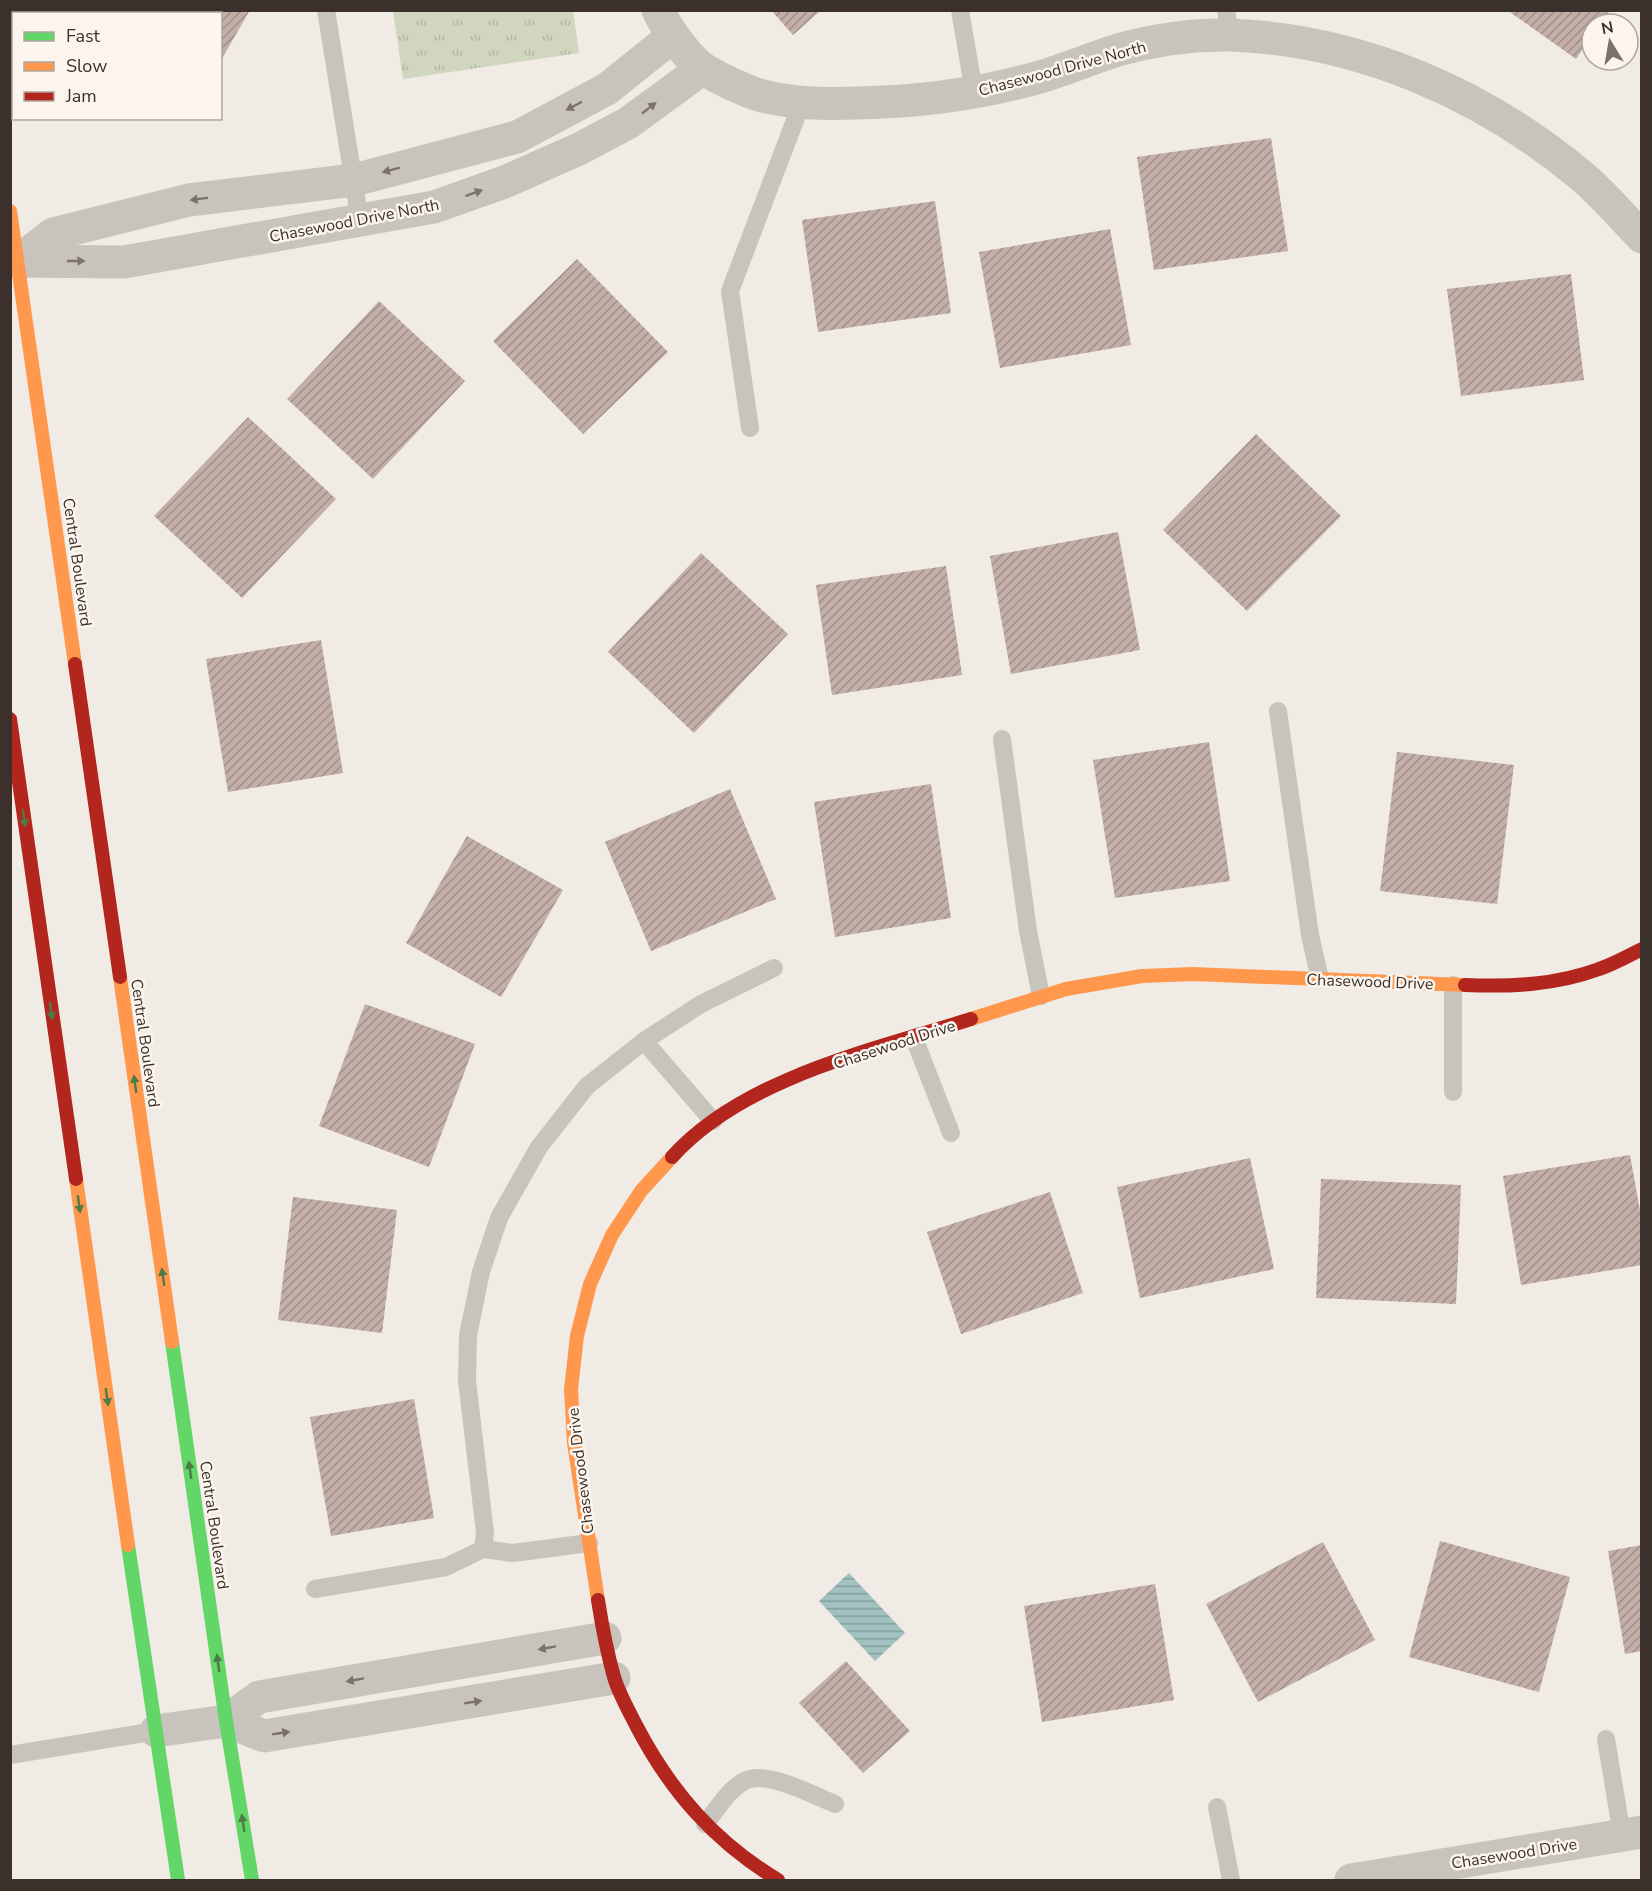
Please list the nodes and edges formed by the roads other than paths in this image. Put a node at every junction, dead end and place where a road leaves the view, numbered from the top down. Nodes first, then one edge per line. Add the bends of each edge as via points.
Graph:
1 (326, 10) edge
2 (960, 10) edge
3 (665, 23) edge
4 (1228, 23) edge
5 (702, 69) junction
6 (974, 92) junction
7 (802, 102) junction
8 (354, 180) junction
9 (10, 211) edge
10 (360, 221) junction
11 (1641, 237) edge
12 (14, 261) edge
13 (750, 428) dead end
14 (1278, 711) dead end
15 (10, 719) edge
16 (1002, 739) dead end
17 (1641, 949) edge
18 (774, 968) dead end
19 (1320, 979) junction
20 (1452, 985) junction
21 (1041, 996) junction
22 (914, 1038) junction
23 (644, 1041) junction
24 (1453, 1092) dead end
25 (713, 1120) junction
26 (951, 1133) dead end
27 (589, 1543) junction
28 (483, 1549) junction
29 (315, 1589) dead end
30 (605, 1638) junction
31 (614, 1678) junction
32 (226, 1721) junction
33 (156, 1731) junction
34 (1606, 1739) dead end
35 (10, 1755) edge
36 (835, 1804) dead end
37 (1217, 1807) dead end
38 (705, 1824) junction
39 (1632, 1834) edge
40 (1432, 1874) edge
41 (771, 1879) edge
42 (178, 1881) edge
43 (252, 1881) edge
44 (1231, 1881) edge
45 (1351, 1881) edge

1 - 8 lane
2 - 6 lane
3 - 5 street
3 -> 8 street via 607,89 517,136
4 - 6 street, Chasewood Drive North
4 - 11 street, Chasewood Drive North via 1353,54 1465,97 1531,136 1586,180
5 - 7 street, Chasewood Drive North via 762,96
10 -> 5 street, Chasewood Drive North via 434,207 507,181 628,123
6 - 7 street, Chasewood Drive North via 904,102
7 - 13 lane via 730,291
8 - 10 lane
8 -> 12 street via 189,200 53,234
9 - 12 street, Central Boulevard
12 -> 10 street, Chasewood Drive North via 124,262
32 -> 12 street, Central Boulevard
14 - 19 lane via 1310,935
15 -> 33 street
16 - 21 lane via 1028,931
17 - 20 street, Chasewood Drive via 1600,969 1551,982 1501,987
18 - 23 lane via 701,1004
19 - 20 street, Chasewood Drive
19 - 21 street, Chasewood Drive via 1142,976
20 - 24 lane
21 - 22 street, Chasewood Drive
22 - 25 street, Chasewood Drive via 808,1071 758,1092
22 - 26 lane
23 - 25 lane
23 - 28 lane via 588,1086 539,1147 499,1218 468,1335 467,1381 485,1533
25 - 27 street, Chasewood Drive via 677,1150 641,1191 612,1235 590,1284 577,1336 571,1389 574,1443
27 - 28 lane via 513,1553
27 - 30 street, Chasewood Drive
28 - 29 lane via 446,1567
30 - 31 street, Chasewood Drive
30 -> 32 street via 259,1697
32 -> 31 street via 264,1736
31 - 38 street, Chasewood Drive via 653,1758
32 - 33 street
43 -> 32 street, Central Boulevard
33 - 35 lane
33 - 42 street
34 - 39 lane
36 - 38 lane via 768,1778 747,1780 731,1792
37 - 44 lane
38 - 41 street, Chasewood Drive
39 - 40 street, Chasewood Drive
40 - 45 street, Chasewood Drive

